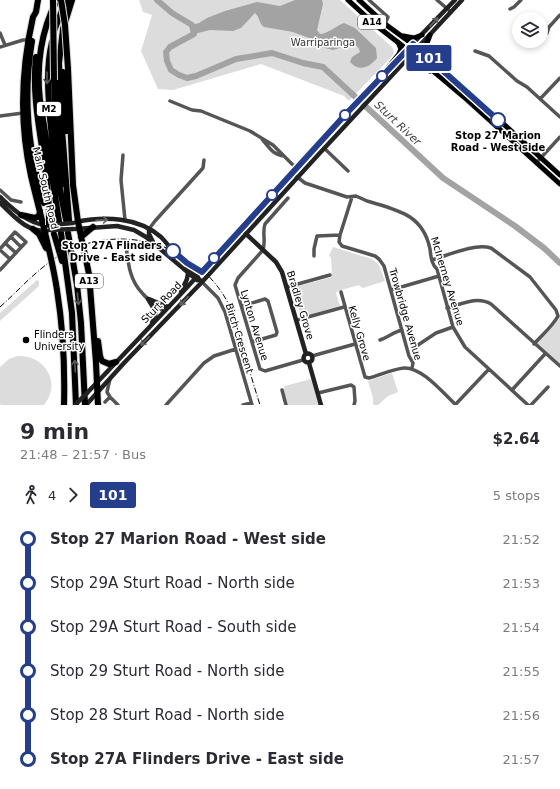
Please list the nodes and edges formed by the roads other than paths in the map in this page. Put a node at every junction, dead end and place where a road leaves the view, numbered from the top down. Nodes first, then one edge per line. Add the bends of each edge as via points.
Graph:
1 (38, 0) edge
2 (53, 0) edge
3 (57, 0) edge
4 (61, 0) edge
5 (66, 0) edge
6 (73, 0) edge
7 (348, 0) edge
8 (359, 0) edge
9 (369, 0) edge
10 (437, 0) edge
11 (455, 0) edge
12 (462, 0) edge
13 (521, 0) edge
14 (510, 9) dead end
15 (449, 10) junction
16 (36, 12) junction
17 (560, 15) edge
18 (48, 17) junction
19 (385, 24) junction
20 (548, 30) edge
21 (0, 33) edge
22 (422, 35) junction
23 (430, 35) junction
24 (402, 36) junction
25 (28, 40) junction
26 (397, 42) junction
27 (413, 44) junction
28 (5, 46) junction
29 (0, 47) edge
30 (418, 48) junction
31 (408, 50) junction
32 (475, 51) dead end
33 (413, 54) junction
34 (426, 54) junction
35 (407, 61) junction
36 (560, 78) edge
37 (443, 79) junction
38 (378, 80) junction
39 (540, 99) junction
40 (170, 101) dead end
41 (23, 113) junction
42 (0, 116) edge
43 (560, 117) edge
44 (498, 120) junction
45 (503, 132) junction
46 (560, 137) edge
47 (324, 148) junction
48 (123, 154) dead end
49 (541, 158) junction
50 (204, 160) dead end
51 (537, 162) junction
52 (296, 168) junction
53 (348, 171) dead end
54 (292, 172) junction
55 (560, 175) edge
56 (297, 177) junction
57 (560, 184) edge
58 (73, 185) junction
59 (0, 190) edge
60 (0, 197) edge
61 (352, 197) junction
62 (288, 198) dead end
63 (22, 202) dead end
64 (0, 203) edge
65 (47, 203) junction
66 (40, 210) junction
67 (19, 217) junction
68 (125, 220) junction
69 (59, 221) dead end
70 (48, 226) junction
71 (72, 226) junction
72 (93, 227) junction
73 (125, 228) junction
74 (33, 229) junction
75 (149, 229) junction
76 (241, 229) junction
77 (246, 234) junction
78 (142, 235) junction
79 (340, 235) junction
80 (11, 237) junction
81 (82, 237) junction
82 (5, 243) junction
83 (120, 244) dead end
84 (156, 246) junction
85 (21, 247) junction
86 (0, 250) edge
87 (263, 250) junction
88 (173, 251) junction
89 (16, 253) junction
90 (314, 256) dead end
91 (10, 259) junction
92 (432, 260) junction
93 (0, 270) edge
94 (202, 272) junction
95 (188, 273) junction
96 (54, 274) junction
97 (330, 275) dead end
98 (440, 276) junction
99 (196, 278) junction
100 (202, 282) junction
101 (287, 287) junction
102 (391, 290) junction
103 (340, 292) dead end
104 (179, 296) junction
105 (148, 299) junction
106 (242, 306) junction
107 (170, 307) junction
108 (344, 307) junction
109 (447, 308) junction
110 (164, 312) junction
111 (297, 320) junction
112 (93, 324) junction
113 (150, 326) junction
114 (453, 327) junction
115 (402, 330) junction
116 (380, 340) dead end
117 (252, 342) junction
118 (355, 344) junction
119 (534, 344) junction
120 (415, 347) dead end
121 (236, 349) junction
122 (306, 354) junction
123 (545, 354) junction
124 (312, 356) junction
125 (303, 360) junction
126 (116, 362) junction
127 (309, 363) junction
128 (560, 366) edge
129 (412, 368) junction
130 (488, 369) junction
131 (110, 378) junction
132 (97, 382) junction
133 (548, 387) dead end
134 (282, 390) dead end
135 (512, 390) junction
136 (98, 392) junction
137 (318, 393) junction
138 (110, 397) junction
139 (105, 402) dead end
140 (251, 404) edge
141 (527, 404) edge
142 (64, 405) edge
143 (75, 405) edge
144 (85, 405) edge
145 (98, 405) edge
146 (118, 405) edge
147 (166, 405) edge
148 (243, 405) edge
149 (286, 405) edge
150 (321, 405) edge
151 (354, 405) edge
152 (456, 405) edge

1 - 16 highway, Main South Road
2 - 71 highway, bridge via 56,124
3 - 18 highway, M2
4 - 58 highway, A13, bridge via 68,69
5 -> 71 highway, M2 via 51,45 47,86 55,158
6 - 58 highway via 66,26 62,61
6 - 71 highway via 64,29 59,63 61,116
7 - 26 main road, A14
8 - 19 main road, A14
9 - 19 street via 388,17
10 - 15 street
11 - 15 main road, Sturt Road
12 - 15 main road, Sturt Road
13 - 14 street
22 -> 15 main road, Sturt Road
15 - 23 main road, Sturt Road
16 - 25 highway, Main South Road
16 - 65 highway via 27,103 38,183
17 - 20 street
18 - 65 highway via 37,47 34,87 48,183
18 - 69 highway, M2 via 40,53 39,90
19 - 24 main road, A14
21 - 28 street
22 - 24 main road via 414,38
22 - 27 main road, Sturt Road
23 - 30 main road, Sturt Road
23 - 34 main road via 425,48
24 - 27 main road, A14
25 - 28 street
25 - 41 highway, Main South Road via 23,74
26 - 31 main road, A14
26 - 38 main road via 401,49 399,54
27 - 30 main road, A14
27 - 31 main road, Sturt Road
28 - 29 street
30 - 33 main road, Sturt Road
30 - 34 main road, A14
31 - 33 main road, A14
31 - 38 main road, Sturt Road
32 - 39 street via 489,56
33 - 35 main road, Sturt Road
33 - 37 main road, A14
34 - 44 main road, A14
35 - 37 main road via 416,62
35 - 47 main road, Sturt Road
36 - 39 street
37 - 45 main road, A14
38 - 52 main road, Sturt Road
39 - 43 street
40 - 52 street via 250,131 273,145
41 - 42 street
41 - 66 highway, Main South Road via 31,175
44 - 45 main road
44 - 49 main road, A14
45 - 51 main road, A14
46 - 49 street
47 - 53 street
47 - 56 main road, Sturt Road
48 - 68 street via 121,180
49 - 51 street
49 - 55 main road, A14
50 - 75 street via 203,168
51 - 57 main road, A14
52 - 54 main road, Sturt Road
54 - 56 street, McInerney Avenue
54 - 76 main road, Sturt Road
56 - 61 street, McInerney Avenue via 305,183
56 - 77 main road, Sturt Road
58 - 71 highway, A13
59 - 63 street via 12,201
60 - 67 main road
61 - 79 street
61 - 92 street, McInerney Avenue via 356,196 401,212 413,219 426,237
62 - 87 street via 263,226
64 - 67 main road
65 - 70 highway
66 - 67 highway via 40,215 35,218
66 - 70 highway, Main South Road
67 - 70 main road
67 - 74 main road via 24,225
71 -> 68 main road via 102,220
68 - 73 main road
68 - 75 main road
70 - 71 main road, bridge
70 - 74 main road
70 - 96 highway, Main South Road
143 -> 70 highway via 69,288
71 - 72 main road
71 - 81 highway, A13
71 -> 144 highway, M2 via 71,254 77,285
72 - 73 main road
72 - 81 highway
73 - 78 main road
74 - 96 highway via 46,247
75 - 78 main road
75 - 84 main road
75 - 88 main road via 161,237
76 - 77 main road, Bradley Grove
76 - 94 main road, Sturt Road
77 - 87 main road, Bradley Grove
77 - 100 main road, Sturt Road
78 - 84 main road
79 - 90 street via 317,236
79 - 102 street, Trowbridge Avenue via 339,242 342,246 379,259 386,270
80 - 82 street
80 - 85 street
80 - 85 street via 15,232 26,242
81 - 112 highway, A13 via 89,274
82 - 86 street
82 - 89 street
83 - 105 street via 126,244 131,275 139,290
84 - 95 main road
85 - 89 street
86 - 91 street
87 - 101 main road, Bradley Grove via 276,262
87 - 106 street, Lynton Avenue via 236,281
88 - 94 main road
88 - 99 main road
89 - 91 street
91 - 93 street
92 - 98 street, McInerney Avenue
92 - 119 street via 485,246 530,277 558,316
94 - 99 main road, Sturt Road
95 - 99 main road
95 - 104 main road
96 - 142 highway, Main South Road via 62,330
97 - 101 street
98 - 102 street
98 - 109 street, McInerney Avenue
99 - 100 main road
99 - 104 main road, Sturt Road
100 - 121 street, Birch Crescent via 222,305
100 -> 131 main road, Sturt Road
101 - 111 main road, Bradley Grove
102 - 115 street, Trowbridge Avenue
103 - 108 street, Kelly Grove
104 - 107 main road, Sturt Road
105 - 107 main road
105 - 110 street
105 - 113 main road via 156,312
106 - 117 street, Lynton Avenue
106 - 117 street via 265,299 268,301 277,332 274,336
107 - 110 main road, Sturt Road
108 - 111 street
108 - 118 street, Kelly Grove
109 - 114 street, McInerney Avenue
109 - 119 street via 476,300 484,301 491,304
110 - 113 main road, Sturt Road
111 - 122 main road, Bradley Grove
112 - 126 highway via 101,359 108,364
112 - 132 highway, A13
113 - 126 main road, Sturt Road
114 - 120 street via 436,333
114 - 130 street, McInerney Avenue via 465,347
115 - 116 street
115 - 129 street, Trowbridge Avenue via 413,363
117 - 125 street, Lynton Avenue via 262,370
118 - 124 street
118 - 129 street, Kelly Grove via 365,377
119 - 123 street
121 - 140 street, Birch Crescent
121 - 147 street via 214,356 204,363
122 - 124 main road
122 - 125 main road
123 - 128 street
123 - 135 street
124 - 127 main road
125 - 127 main road
126 - 132 main road, Sturt Road
127 - 137 main road
129 - 152 street, Trowbridge Avenue via 420,372
130 - 135 street, McInerney Avenue
130 - 152 street
131 - 136 main road, Sturt Road
131 - 138 street via 107,391
132 - 136 highway, A13
132 - 143 main road, Sturt Road, bridge
133 - 141 street
134 - 149 street
135 - 141 street, McInerney Avenue
136 - 144 main road, Sturt Road
136 - 145 highway, A13
137 - 150 main road
137 - 151 street via 351,385 356,401
138 - 139 street
138 - 146 street
140 - 148 street

